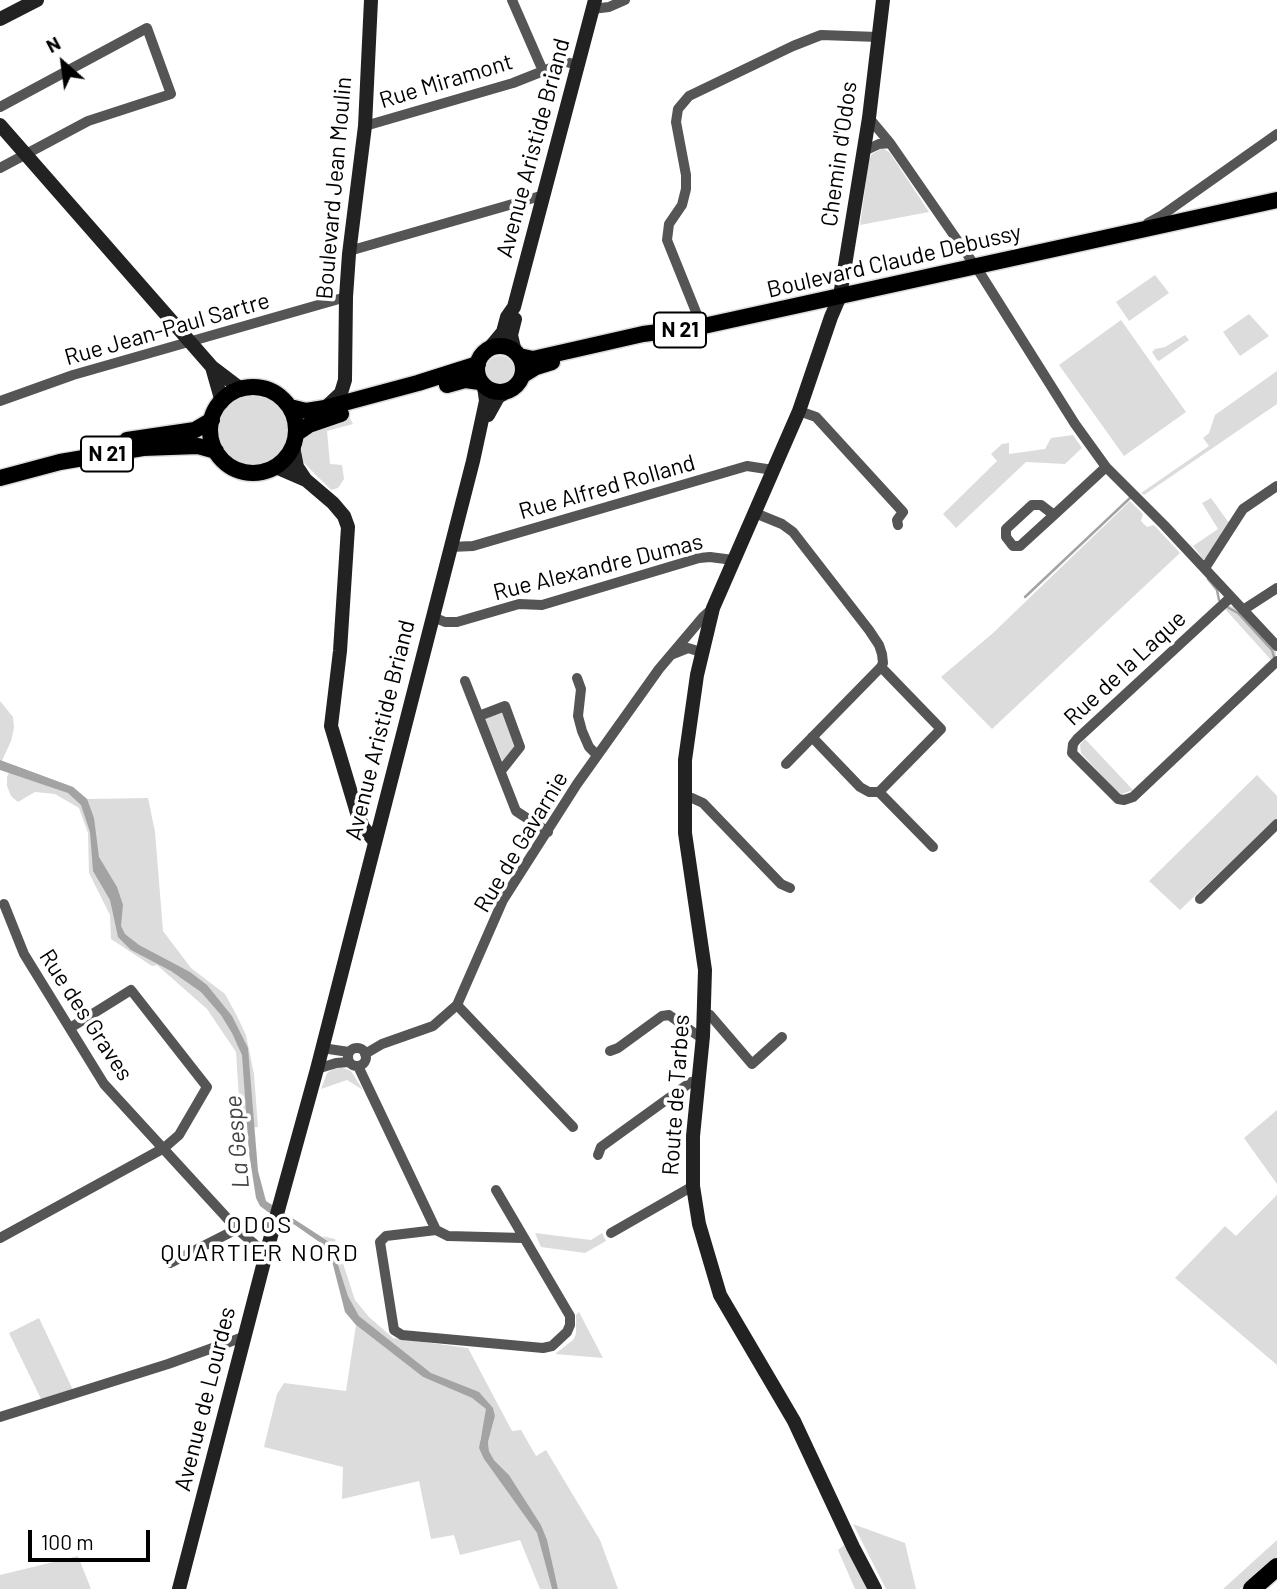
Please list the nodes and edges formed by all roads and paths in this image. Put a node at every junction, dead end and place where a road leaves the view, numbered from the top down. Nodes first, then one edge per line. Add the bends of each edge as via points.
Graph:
1 (37, 0) edge
2 (371, 0) edge
3 (512, 0) edge
4 (625, 0) edge
5 (883, 0) edge
6 (594, 5) edge
7 (0, 19) edge
8 (878, 37) junction
9 (578, 65) junction
10 (543, 71) junction
11 (0, 107) edge
12 (869, 118) junction
13 (0, 125) edge
14 (365, 126) junction
15 (1277, 134) edge
16 (890, 143) junction
17 (862, 152) junction
18 (26, 154) junction
19 (0, 168) edge
20 (544, 195) junction
21 (1277, 200) edge
22 (1277, 207) edge
23 (1050, 249) junction
24 (349, 251) junction
25 (977, 269) junction
26 (346, 297) junction
27 (839, 301) junction
28 (514, 307) junction
29 (699, 327) junction
30 (190, 341) junction
31 (488, 350) junction
32 (517, 354) junction
33 (478, 364) junction
34 (212, 367) junction
35 (523, 375) junction
36 (345, 380) junction
37 (482, 384) junction
38 (241, 390) junction
39 (508, 391) junction
40 (376, 395) junction
41 (0, 401) edge
42 (222, 401) junction
43 (290, 407) junction
44 (325, 408) junction
45 (799, 411) junction
46 (212, 420) junction
47 (482, 426) junction
48 (295, 440) junction
49 (216, 451) junction
50 (276, 467) junction
51 (1106, 467) junction
52 (0, 468) edge
53 (773, 470) junction
54 (0, 478) edge
55 (306, 480) junction
56 (1277, 486) edge
57 (755, 513) junction
58 (1054, 515) junction
59 (898, 525) dead end
60 (451, 547) junction
61 (733, 560) junction
62 (1205, 568) junction
63 (1277, 588) edge
64 (1231, 597) junction
65 (713, 608) junction
66 (1243, 610) junction
67 (433, 617) junction
68 (687, 635) junction
69 (1277, 646) edge
70 (703, 647) junction
71 (670, 656) junction
72 (1277, 661) edge
73 (881, 667) junction
74 (577, 678) dead end
75 (465, 681) dead end
76 (479, 716) junction
77 (812, 737) junction
78 (597, 755) junction
79 (786, 764) dead end
80 (502, 771) junction
81 (879, 792) junction
82 (685, 797) junction
83 (1277, 824) edge
84 (548, 832) junction
85 (375, 842) junction
86 (933, 847) dead end
87 (789, 888) dead end
88 (1200, 899) dead end
89 (4, 904) dead end
90 (457, 1004) junction
91 (705, 1014) junction
92 (69, 1028) junction
93 (703, 1036) junction
94 (782, 1037) dead end
95 (322, 1047) junction
96 (610, 1051) dead end
97 (365, 1054) junction
98 (352, 1060) junction
99 (317, 1069) junction
100 (699, 1080) junction
101 (573, 1127) dead end
102 (164, 1148) junction
103 (598, 1155) dead end
104 (693, 1186) junction
105 (496, 1190) dead end
106 (237, 1228) junction
107 (436, 1230) junction
108 (611, 1233) dead end
109 (0, 1238) edge
110 (523, 1238) junction
111 (266, 1254) junction
112 (170, 1263) dead end
113 (246, 1336) junction
114 (0, 1417) edge
115 (1277, 1567) edge
116 (1277, 1583) edge
117 (179, 1589) edge
118 (875, 1589) edge
119 (1252, 1589) edge
120 (1270, 1589) edge

1 - 7 street
2 - 14 street, Boulevard Jean Moulin
3 - 10 street
4 - 6 street via 609,7
5 - 8 street, Chemin d'Odos
6 - 9 street, Avenue Aristide Briand
8 - 12 street, Chemin d'Odos
8 - 29 street via 821,35 689,96 678,110 686,189 669,224 667,240
9 - 10 street, Rue Miramont via 566,62
9 - 20 street, Avenue Aristide Briand
10 - 14 street, Rue Miramont
11 - 18 street via 147,27 171,94 88,121
12 - 16 street
12 - 17 street, Chemin d'Odos
13 - 18 street
14 - 24 street, Boulevard Jean Moulin
15 - 23 street via 1161,216 1069,239
16 - 17 street
16 - 25 street
17 - 27 street, Chemin d'Odos
18 - 19 street
18 - 30 street
20 - 24 street
20 - 28 street, Avenue Aristide Briand
21 - 23 main road, Boulevard Claude Debussy / N 21
22 - 25 main road, Boulevard Claude Debussy / N 21
23 - 25 main road, Boulevard Claude Debussy / N 21
24 - 26 street, Boulevard Jean Moulin
25 - 27 main road, Boulevard Claude Debussy / N 21
25 - 51 street
26 - 30 street, Rue Jean-Paul Sartre
26 - 36 street, Boulevard Jean Moulin
27 - 29 main road, Boulevard Claude Debussy / N 21
27 - 35 main road, Boulevard Claude Debussy / N 21 via 680,340 611,348 545,363
27 - 45 street, Chemin d'Odos
28 - 31 street, Avenue Aristide Briand via 503,332
28 - 32 street, Avenue Aristide Briand via 511,335
29 - 32 main road, Boulevard Claude Debussy / N 21 via 643,334 533,359
30 - 34 street
30 - 41 street, Rue Jean-Paul Sartre
31 - 32 main road via 505,346
31 - 33 main road
32 - 35 main road
33 - 37 main road
33 - 40 main road
34 - 38 street
34 - 42 street
35 - 39 main road
36 - 40 street via 354,390
36 - 44 street via 341,393
37 - 39 main road via 494,392
37 - 47 street, Avenue Aristide Briand via 486,401
37 - 48 main road via 465,380 330,417 309,425
38 - 42 main road
38 - 43 main road via 268,390
39 - 47 street, Avenue Aristide Briand via 495,402
40 - 44 main road
42 - 46 main road
43 - 44 main road via 306,411
43 - 48 main road
45 - 53 street, Chemin d'Odos
45 - 59 street via 816,417 903,512
46 - 49 main road
46 - 52 main road, N 21 via 195,430 55,453
47 - 60 street, Avenue Aristide Briand
48 - 50 main road
48 - 55 street via 297,467
49 - 50 main road via 241,471 264,472
49 - 54 main road, N 21 via 198,446 144,448
50 - 55 street
51 - 58 street
51 - 62 street
53 - 57 street, Chemin d'Odos
53 - 60 street, Rue Alfred Rolland via 747,466 472,546
55 - 85 street via 339,508 348,527 331,726 357,813
56 - 62 street via 1243,509
57 - 61 street, Chemin d'Odos
57 - 73 street via 793,532 879,645
58 - 58 street via 1020,546 1013,546 1006,537 1006,529 1032,505
60 - 67 street, Avenue Aristide Briand
61 - 65 street, Route de Tarbes
61 - 67 street, Rue Alexandre Dumas via 699,558 542,605 519,604 457,622
62 - 64 street
63 - 66 street
64 - 66 street
64 - 72 street, Rue de la Laque via 1077,739 1072,753 1118,799 1133,797
65 - 68 street, Rue de Gavarnie
65 - 70 street, Route de Tarbes
66 - 69 street
67 - 85 street, Avenue Aristide Briand
68 - 70 street via 694,635
68 - 71 street, Rue de Gavarnie
70 - 71 street
70 - 82 street, Route de Tarbes via 685,760
71 - 78 street, Rue de Gavarnie
73 - 77 street
73 - 81 street via 940,729
74 - 78 street via 582,732
75 - 76 street
76 - 80 street
76 - 80 street via 505,706 520,747
77 - 79 street
77 - 81 street via 860,787
78 - 84 street, Rue de Gavarnie
80 - 84 street via 516,811
81 - 86 street
82 - 87 street via 703,803
82 - 91 street, Route de Tarbes via 685,833 705,970
83 - 88 street
84 - 90 street, Rue de Gavarnie via 503,900
85 - 95 street, Avenue Aristide Briand
89 - 92 street, Rue des Graves via 23,954
90 - 97 street, Rue de Gavarnie via 433,1026
90 - 101 street
91 - 93 street, Route de Tarbes
91 - 94 street via 752,1064
92 - 102 street, Rue des Graves via 104,1084
92 - 102 street via 131,990 207,1087 179,1135
93 - 96 street via 669,1015
93 - 100 street, Route de Tarbes
95 - 98 street
95 - 99 street, Avenue Aristide Briand
97 - 98 street via 365,1062
97 - 98 street via 354,1049
98 - 99 street
98 - 107 street
99 - 111 street, Avenue de Lourdes
100 - 103 street via 601,1147
100 - 104 street, Route de Tarbes
102 - 106 street, Rue des Graves
102 - 109 street
104 - 108 street
104 - 118 street, Route de Tarbes via 720,1295 794,1421
105 - 110 street
106 - 111 street, Rue des Graves
106 - 112 street
107 - 110 street via 448,1236
107 - 110 street via 386,1236 380,1242 394,1330 402,1335 552,1346 567,1332 570,1316
111 - 113 street, Avenue de Lourdes
113 - 114 street
113 - 117 street, Avenue de Lourdes
115 - 119 highway
116 - 120 highway

